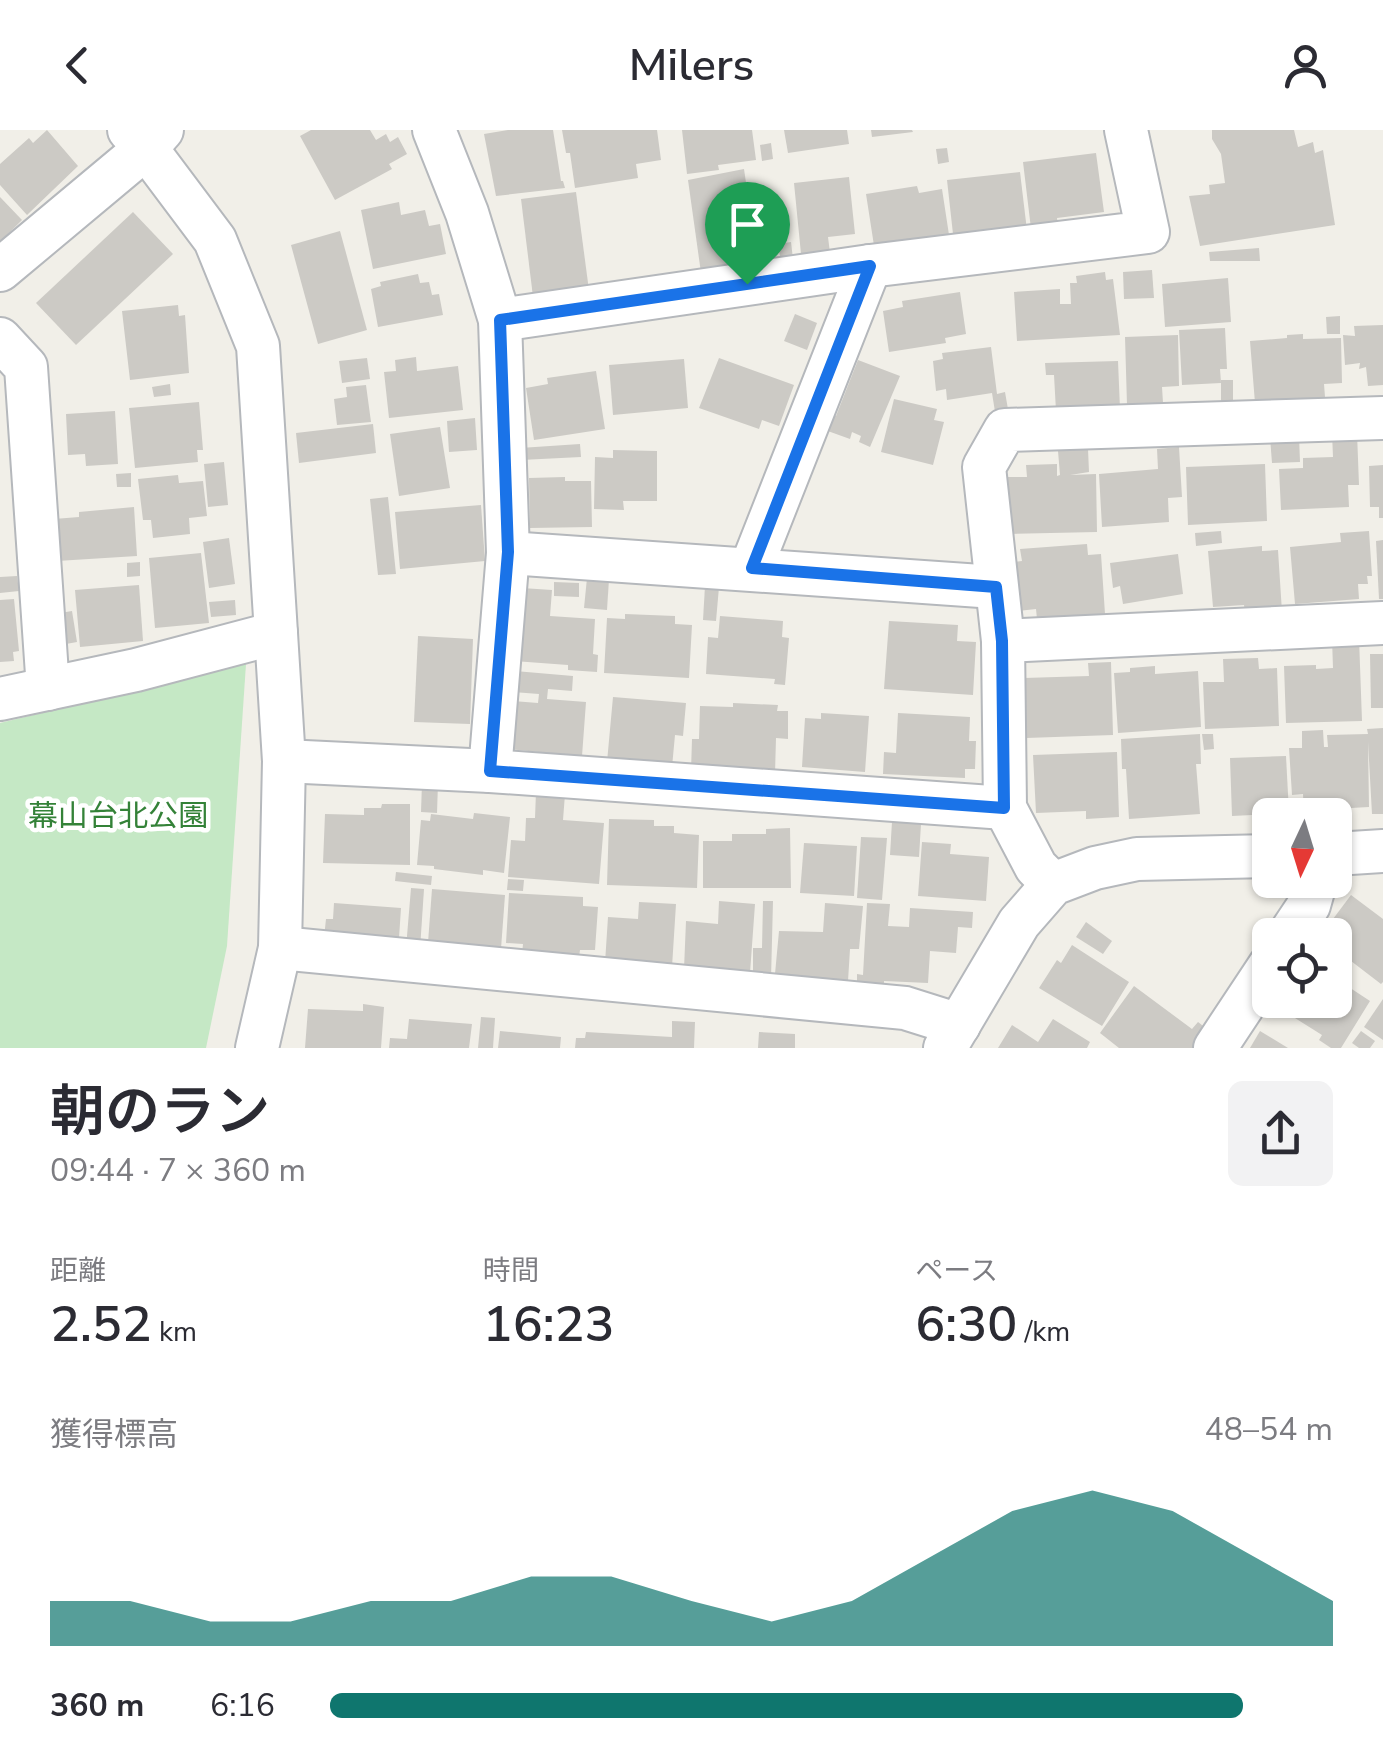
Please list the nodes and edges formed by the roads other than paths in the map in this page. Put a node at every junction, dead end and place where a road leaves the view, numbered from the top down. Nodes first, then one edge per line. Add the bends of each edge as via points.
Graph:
1 (434, 130) edge
2 (1126, 130) edge
3 (146, 136) edge
4 (870, 266) junction
5 (0, 270) edge
6 (500, 320) junction
7 (0, 339) edge
8 (1383, 418) edge
9 (508, 552) junction
10 (752, 568) junction
11 (996, 587) junction
12 (1383, 622) edge
13 (276, 633) junction
14 (1002, 641) junction
15 (48, 689) junction
16 (0, 699) edge
17 (284, 761) junction
18 (490, 771) junction
19 (1004, 808) junction
20 (1383, 851) edge
21 (1352, 853) edge
22 (1252, 856) edge
23 (1053, 884) junction
24 (280, 948) junction
25 (1252, 992) edge
26 (952, 1036) edge
27 (257, 1048) edge
28 (1216, 1048) edge

1 - 6 street
2 - 4 street via 1148,232
3 - 5 street
3 - 13 street via 214,240 258,346
4 - 6 street
4 - 10 street
6 - 9 street
7 - 15 street via 26,367
8 - 11 street via 1005,430 984,467
9 - 10 street
9 - 18 street
10 - 11 street
11 - 14 street
12 - 14 street
13 - 15 street
13 - 17 street
14 - 19 street
15 - 16 street
17 - 18 street
17 - 24 street
18 - 19 street
19 - 23 street via 1036,867
20 - 21 street
22 - 23 street via 1138,859
23 - 26 street via 1019,923
24 - 26 street via 905,1008
24 - 27 street
25 - 28 street

